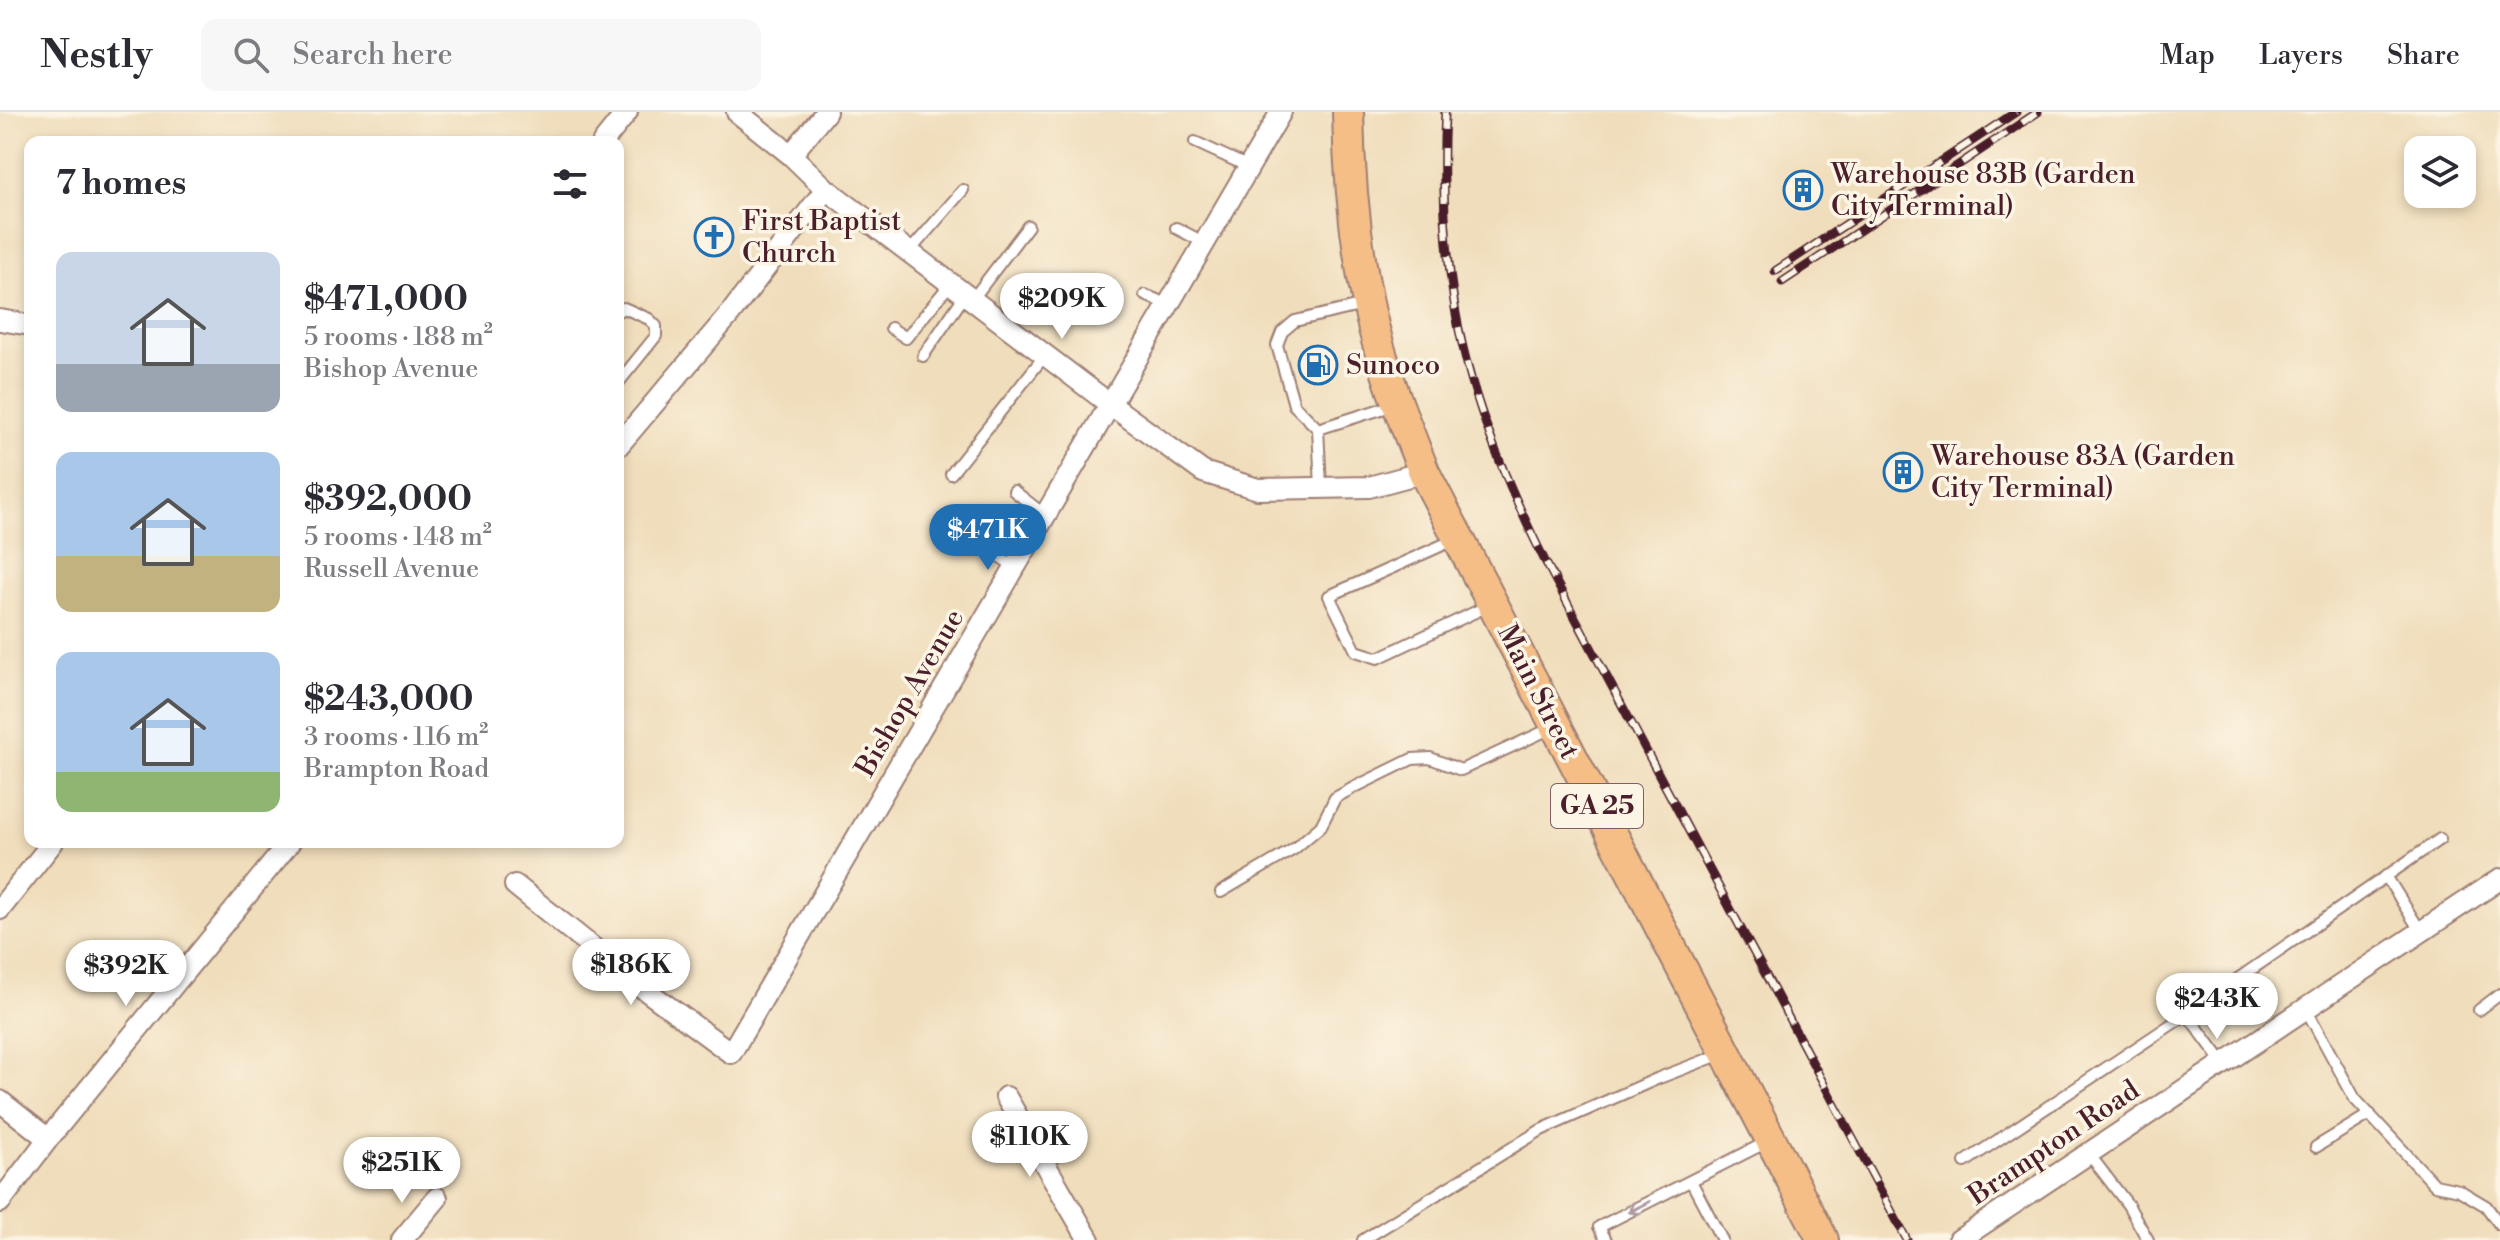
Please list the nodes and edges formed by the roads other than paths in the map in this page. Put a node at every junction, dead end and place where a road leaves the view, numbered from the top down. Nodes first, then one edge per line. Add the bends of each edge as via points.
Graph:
1 (627, 112) edge
2 (737, 112) edge
3 (826, 112) edge
4 (1281, 112) edge
5 (1348, 112) edge
6 (608, 136) edge
7 (1195, 142) dead end
8 (791, 155) junction
9 (1249, 167) junction
10 (826, 189) junction
11 (963, 190) dead end
12 (1028, 226) dead end
13 (1176, 228) dead end
14 (1205, 243) junction
15 (909, 252) junction
16 (963, 293) junction
17 (1145, 295) dead end
18 (1368, 304) junction
19 (1169, 305) junction
20 (624, 308) edge
21 (0, 320) edge
22 (24, 324) edge
23 (891, 328) dead end
24 (1045, 355) junction
25 (923, 356) dead end
26 (624, 376) edge
27 (1398, 404) junction
28 (1111, 405) junction
29 (1318, 429) junction
30 (624, 439) edge
31 (1424, 472) junction
32 (951, 474) dead end
33 (1321, 487) junction
34 (1014, 491) dead end
35 (1046, 516) junction
36 (971, 537) dead end
37 (1458, 538) junction
38 (1016, 568) junction
39 (1492, 604) junction
40 (1556, 726) junction
41 (2440, 839) dead end
42 (48, 848) edge
43 (285, 848) edge
44 (2386, 876) junction
45 (2500, 879) edge
46 (515, 885) dead end
47 (1221, 892) dead end
48 (0, 909) edge
49 (2421, 932) junction
50 (2500, 994) edge
51 (2306, 1009) junction
52 (2479, 1010) dead end
53 (2187, 1014) junction
54 (1726, 1052) junction
55 (2224, 1064) junction
56 (1006, 1097) dead end
57 (0, 1101) edge
58 (2370, 1114) junction
59 (48, 1139) junction
60 (1771, 1140) junction
61 (2316, 1147) dead end
62 (2089, 1154) junction
63 (1965, 1162) dead end
64 (1691, 1181) junction
65 (437, 1198) dead end
66 (0, 1202) edge
67 (2500, 1225) edge
68 (402, 1240) edge
69 (1089, 1240) edge
70 (1363, 1240) edge
71 (1606, 1240) edge
72 (1722, 1240) edge
73 (1823, 1240) edge
74 (1959, 1240) edge
75 (2148, 1240) edge

1 - 6 street
2 - 8 street
3 - 8 street
4 - 9 street, Bishop Avenue
5 - 18 main road, Main Street / GA 25 via 1354,223
7 - 9 lane
8 - 10 street
9 - 14 street, Bishop Avenue
10 - 15 street
10 - 30 street
11 - 15 lane
12 - 16 lane
13 - 14 lane
14 - 19 street, Bishop Avenue
15 - 16 street
16 - 23 lane via 906,338
16 - 24 street
16 - 25 lane
17 - 19 lane
18 - 27 main road, Main Street / GA 25
18 - 29 lane via 1295,321 1282,332 1277,345 1294,405
19 - 28 street, Bishop Avenue
20 - 26 lane via 649,319 656,336
21 - 22 street
24 - 28 street
24 - 32 lane
27 - 29 lane
27 - 31 main road, Main Street / GA 25
28 - 33 street via 1203,472 1258,489
28 - 35 street, Bishop Avenue
29 - 33 lane
31 - 33 street via 1369,487
31 - 37 main road, Main Street / GA 25
34 - 35 lane
35 - 38 street, Bishop Avenue
36 - 38 lane
37 - 39 main road, Main Street / GA 25
37 - 39 lane via 1329,596 1356,651 1378,658
38 - 46 street, Bishop Avenue via 731,1053
39 - 40 main road, Main Street / GA 25
40 - 47 lane via 1461,770 1430,758 1412,759 1335,798 1321,826 1294,849
40 - 54 main road, Main Street / GA 25
41 - 44 lane
42 - 48 street
43 - 59 street
44 - 49 lane
44 - 53 lane
45 - 49 street, Brampton Road
49 - 51 street, Brampton Road
50 - 52 lane
51 - 55 street, Brampton Road
51 - 58 lane via 2355,1099
53 - 55 lane
53 - 63 lane
54 - 60 main road, Main Street / GA 25
54 - 70 lane via 1541,1130
55 - 62 street, Brampton Road
56 - 69 street
57 - 59 street
58 - 61 lane
58 - 67 lane via 2435,1185 2459,1190 2486,1206
59 - 66 street
60 - 64 lane
60 - 73 main road, Main Street / GA 25
62 - 74 street, Brampton Road
62 - 75 lane
64 -> 71 lane via 1599,1227
64 - 72 lane
65 - 68 street

